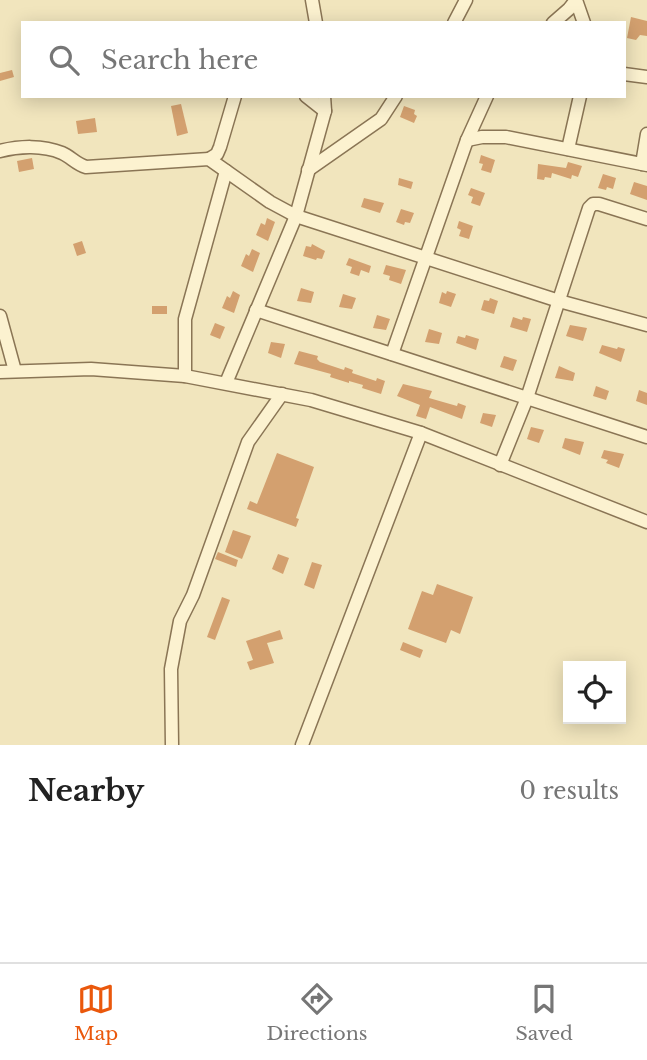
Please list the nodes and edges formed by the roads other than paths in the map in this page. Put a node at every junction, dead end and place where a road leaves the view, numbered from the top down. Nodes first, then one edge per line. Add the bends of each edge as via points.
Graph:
1 (312, 0) edge
2 (576, 0) edge
3 (461, 2) edge
4 (316, 21) edge
5 (455, 21) edge
6 (554, 21) edge
7 (583, 21) edge
8 (626, 74) edge
9 (647, 77) edge
10 (234, 98) edge
11 (309, 98) edge
12 (324, 98) edge
13 (395, 98) edge
14 (486, 98) edge
15 (580, 98) edge
16 (325, 111) junction
17 (647, 134) edge
18 (467, 140) junction
19 (568, 149) junction
20 (0, 151) edge
21 (209, 159) junction
22 (645, 164) edge
23 (308, 170) junction
24 (226, 171) junction
25 (296, 216) junction
26 (647, 219) edge
27 (428, 257) junction
28 (559, 301) junction
29 (256, 310) junction
30 (0, 316) edge
31 (647, 325) edge
32 (392, 354) junction
33 (15, 371) junction
34 (0, 372) edge
35 (185, 376) junction
36 (226, 383) junction
37 (282, 394) junction
38 (527, 398) junction
39 (421, 433) junction
40 (647, 437) edge
41 (500, 464) junction
42 (647, 523) edge
43 (172, 745) edge
44 (302, 745) edge

1 - 4 street
2 - 6 street
2 - 7 street
3 - 5 street
8 - 9 street
10 - 21 street via 220,147
11 - 16 street
12 - 16 street
13 - 23 street via 380,119
14 - 18 street
15 - 19 street
16 - 23 street
17 - 22 street
18 - 19 street via 506,137
18 - 27 street
19 - 22 street
20 - 21 street via 16,147 55,151 86,167
21 - 24 street
23 - 25 street
24 - 25 street
24 - 35 street via 185,319
25 - 27 street
25 - 29 street
26 - 28 street via 593,204
27 - 28 street
27 - 32 street
28 - 31 street
28 - 38 street
29 - 32 street
29 - 36 street
30 - 33 street
32 - 38 street
33 - 34 street
33 - 35 street via 91,369
35 - 36 street
36 - 37 street
37 - 39 street
37 - 43 street via 239,461 180,621 171,669
38 - 40 street
38 - 41 street
39 - 41 street
39 - 44 street
41 - 42 street

